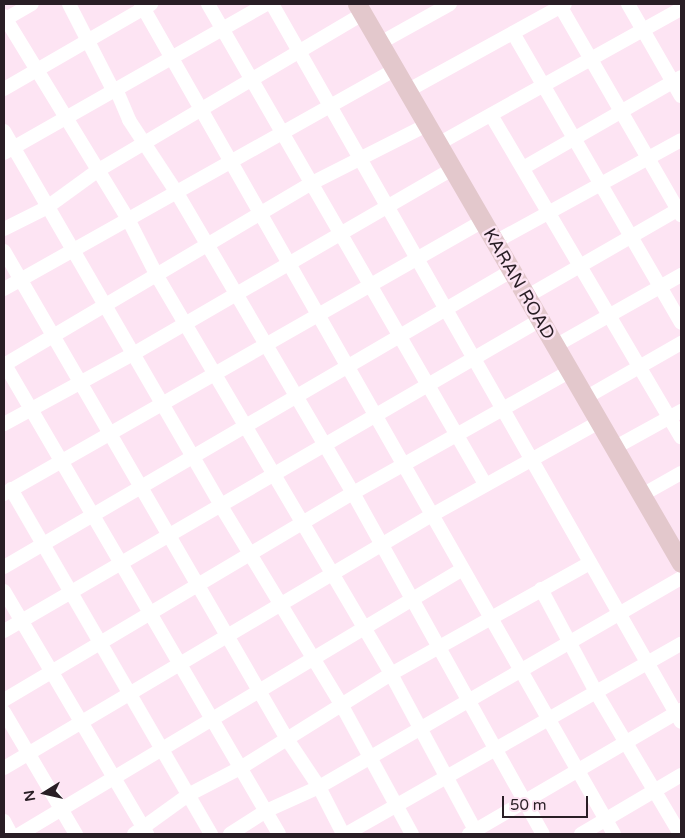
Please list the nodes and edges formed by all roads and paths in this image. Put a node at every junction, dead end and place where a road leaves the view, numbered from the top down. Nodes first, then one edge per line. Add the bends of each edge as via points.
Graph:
1 (32, 4) edge
2 (68, 4) edge
3 (208, 4) edge
4 (266, 4) edge
5 (272, 4) edge
6 (450, 4) edge
7 (628, 4) edge
8 (146, 5) edge
9 (562, 5) edge
10 (360, 9) edge
11 (681, 9) edge
12 (4, 18) edge
13 (223, 28) junction
14 (643, 30) junction
15 (513, 32) junction
16 (87, 41) junction
17 (380, 43) junction
18 (300, 52) junction
19 (172, 57) junction
20 (591, 59) junction
21 (37, 70) junction
22 (395, 70) junction
23 (677, 80) edge
24 (253, 81) junction
25 (543, 86) junction
26 (116, 89) junction
27 (4, 90) edge
28 (407, 91) junction
29 (681, 96) edge
30 (331, 106) junction
31 (202, 110) junction
32 (622, 112) junction
33 (491, 115) junction
34 (64, 118) junction
35 (427, 125) junction
36 (4, 131) edge
37 (283, 134) junction
38 (574, 139) junction
39 (681, 140) edge
40 (147, 143) junction
41 (438, 144) junction
42 (8, 150) edge
43 (648, 158) junction
44 (360, 159) junction
45 (230, 162) junction
46 (523, 168) junction
47 (452, 169) junction
48 (97, 171) junction
49 (312, 183) junction
50 (601, 184) junction
51 (177, 193) junction
52 (47, 206) junction
53 (388, 206) junction
54 (680, 211) edge
55 (549, 212) junction
56 (261, 215) junction
57 (128, 219) junction
58 (483, 221) junction
59 (4, 229) edge
60 (340, 232) junction
61 (631, 237) junction
62 (494, 242) junction
63 (207, 246) junction
64 (73, 250) junction
65 (4, 251) edge
66 (417, 258) junction
67 (289, 264) junction
68 (581, 266) junction
69 (512, 271) junction
70 (681, 275) edge
71 (157, 276) junction
72 (20, 280) junction
73 (370, 285) junction
74 (660, 286) junction
75 (4, 289) edge
76 (236, 295) junction
77 (526, 297) junction
78 (106, 304) junction
79 (446, 309) junction
80 (609, 314) junction
81 (318, 315) junction
82 (540, 320) junction
83 (186, 322) junction
84 (681, 323) edge
85 (53, 336) junction
86 (400, 336) junction
87 (681, 343) edge
88 (266, 344) junction
89 (555, 346) junction
90 (133, 354) junction
91 (474, 358) junction
92 (4, 364) edge
93 (348, 366) junction
94 (640, 366) junction
95 (570, 371) junction
96 (216, 373) junction
97 (81, 384) junction
98 (428, 385) junction
99 (296, 396) junction
100 (585, 398) junction
101 (162, 404) junction
102 (30, 408) junction
103 (504, 410) junction
104 (676, 414) edge
105 (375, 416) junction
106 (599, 422) junction
107 (4, 424) edge
108 (245, 426) junction
109 (109, 433) junction
110 (458, 437) junction
111 (681, 437) edge
112 (325, 444) junction
113 (614, 448) junction
114 (192, 457) junction
115 (62, 460) junction
116 (532, 460) junction
117 (404, 466) junction
118 (681, 473) edge
119 (274, 475) junction
120 (485, 484) junction
121 (140, 487) junction
122 (7, 491) edge
123 (353, 493) junction
124 (642, 496) junction
125 (221, 506) junction
126 (93, 515) junction
127 (432, 515) junction
128 (302, 523) junction
129 (169, 536) junction
130 (676, 543) edge
131 (42, 544) junction
132 (383, 545) junction
133 (251, 554) junction
134 (122, 563) junction
135 (590, 563) junction
136 (681, 563) edge
137 (4, 567) edge
138 (463, 570) junction
139 (332, 573) junction
140 (681, 578) edge
141 (199, 586) junction
142 (541, 589) junction
143 (4, 591) edge
144 (70, 592) junction
145 (412, 600) junction
146 (281, 605) junction
147 (151, 614) junction
148 (620, 614) junction
149 (491, 618) junction
150 (21, 621) junction
151 (364, 628) junction
152 (4, 631) edge
153 (228, 637) junction
154 (100, 643) junction
155 (571, 643) junction
156 (681, 644) edge
157 (439, 647) junction
158 (313, 659) junction
159 (181, 664) junction
160 (648, 664) junction
161 (51, 670) junction
162 (522, 672) junction
163 (390, 674) junction
164 (259, 691) junction
165 (130, 694) junction
166 (597, 694) junction
167 (4, 700) edge
168 (470, 701) junction
169 (341, 704) junction
170 (4, 712) edge
171 (680, 715) edge
172 (213, 719) junction
173 (81, 722) junction
174 (550, 722) junction
175 (421, 729) junction
176 (287, 739) junction
177 (626, 742) junction
178 (162, 750) junction
179 (497, 750) junction
180 (28, 754) junction
181 (371, 757) junction
182 (242, 767) junction
183 (4, 768) edge
184 (578, 770) junction
185 (681, 775) edge
186 (447, 777) junction
187 (114, 778) junction
188 (318, 787) junction
189 (654, 791) junction
190 (188, 795) junction
191 (524, 800) junction
192 (396, 806) junction
193 (62, 809) junction
194 (266, 811) junction
195 (606, 820) junction
196 (4, 821) edge
197 (141, 832) edge
198 (474, 833) edge
199 (11, 834) edge
200 (20, 834) edge
201 (76, 834) edge
202 (211, 834) edge
203 (230, 834) edge
204 (279, 834) edge
205 (344, 834) edge
206 (412, 834) edge
207 (542, 834) edge
208 (581, 834) edge
209 (614, 834) edge
210 (680, 834) edge

1 - 12 street
2 - 16 street
3 - 13 street
4 - 13 street
5 - 18 street
6 - 17 street
7 - 14 street
8 - 16 street
8 - 19 street
9 - 15 street
9 - 20 street
10 - 17 street, KARAN ROAD
10 - 18 street
11 - 14 street
12 - 21 street
13 - 19 street
13 - 24 street
14 - 20 street
14 - 23 street
15 - 25 street
15 - 28 street
16 - 21 street
16 - 26 street via 111,86
17 - 22 street, KARAN ROAD
18 - 24 street
18 - 30 street
19 - 26 street
19 - 31 street
20 - 25 street
20 - 32 street
21 - 27 street
21 - 34 street
22 - 28 street, KARAN ROAD
22 - 30 street
23 - 29 street
23 - 32 street
24 - 31 street
24 - 37 street
25 - 33 street
25 - 38 street
26 - 34 street
26 - 40 street via 129,120
28 - 35 street, KARAN ROAD
30 - 37 street
30 - 44 street
31 - 40 street
31 - 45 street
32 - 38 street
32 - 43 street
33 - 41 street
33 - 46 street
34 - 42 street
34 - 48 street
35 - 41 street, KARAN ROAD
35 - 44 street
36 - 42 street
37 - 45 street
37 - 49 street
38 - 46 street
38 - 50 street
39 - 43 street
40 - 48 street
40 - 51 street
41 - 47 street, KARAN ROAD
42 - 52 street
43 - 50 street
43 - 54 street
44 - 49 street
44 - 53 street
45 - 51 street
45 - 56 street
46 - 55 street
47 - 53 street
47 - 58 street, KARAN ROAD
48 - 52 street
48 - 57 street
49 - 56 street
49 - 60 street
50 - 55 street
50 - 61 street
51 - 57 street
51 - 63 street
52 - 59 street
52 - 64 street
53 - 60 street
53 - 66 street
54 - 61 street
55 - 62 street
55 - 68 street
56 - 63 street
56 - 67 street
57 - 64 street
57 - 71 street
58 - 62 street, KARAN ROAD
58 - 66 street
60 - 67 street
60 - 73 street
61 - 68 street
61 - 74 street
62 - 69 street, KARAN ROAD
63 - 71 street
63 - 76 street
64 - 72 street
64 - 78 street
65 - 72 street
66 - 73 street
66 - 79 street
67 - 76 street
67 - 81 street
68 - 77 street
68 - 80 street
69 - 77 street, KARAN ROAD
69 - 79 street
70 - 74 street
71 - 78 street
71 - 83 street
72 - 75 street
72 - 85 street
73 - 81 street
73 - 86 street
74 - 80 street
74 - 84 street
76 - 83 street
76 - 88 street
77 - 82 street, KARAN ROAD
78 - 85 street
78 - 90 street
79 - 86 street
79 - 91 street
80 - 89 street
80 - 94 street
81 - 88 street
81 - 93 street
82 - 89 street, KARAN ROAD
82 - 91 street
83 - 90 street
83 - 96 street
85 - 92 street
85 - 97 street
86 - 93 street
86 - 98 street
87 - 94 street
88 - 96 street
88 - 99 street
89 - 95 street, KARAN ROAD
90 - 97 street
90 - 101 street
91 - 98 street
91 - 103 street
92 - 102 street
93 - 99 street
93 - 105 street
94 - 100 street
94 - 104 street
95 - 100 street, KARAN ROAD
95 - 103 street
96 - 101 street
96 - 108 street
97 - 102 street
97 - 109 street
98 - 105 street
98 - 110 street
99 - 108 street
99 - 112 street
100 - 106 street, KARAN ROAD
101 - 109 street
101 - 114 street
102 - 107 street
102 - 115 street
103 - 110 street
103 - 116 street
104 - 111 street
104 - 113 street
105 - 112 street
105 - 117 street
106 - 113 street, KARAN ROAD
106 - 116 street
108 - 114 street
108 - 119 street
109 - 115 street
109 - 121 street
110 - 117 street
110 - 120 street
112 - 119 street
112 - 123 street
113 - 124 street, KARAN ROAD
114 - 121 street
114 - 125 street
115 - 122 street
115 - 126 street
116 - 120 street
116 - 135 street
117 - 123 street
117 - 127 street
118 - 124 street
119 - 125 street
119 - 128 street
120 - 127 street
121 - 126 street
121 - 129 street
122 - 131 street
123 - 128 street
123 - 132 street
124 - 130 street, KARAN ROAD
125 - 129 street
125 - 133 street
126 - 131 street
126 - 134 street
127 - 132 street
127 - 138 street
128 - 133 street
128 - 139 street
129 - 134 street
129 - 141 street
130 - 136 street, KARAN ROAD
131 - 137 street
131 - 144 street
132 - 139 street
132 - 145 street
133 - 141 street
133 - 146 street
134 - 144 street
134 - 147 street
135 - 142 street
135 - 148 street
138 - 145 street
138 - 149 street
139 - 146 street
139 - 151 street
140 - 148 street
141 - 147 street
141 - 153 street
142 - 149 street
142 - 155 street
143 - 150 street
144 - 150 street
144 - 154 street
145 - 151 street
145 - 157 street
146 - 153 street
146 - 158 street
147 - 154 street
147 - 159 street
148 - 155 street
148 - 160 street
149 - 157 street
149 - 162 street
150 - 152 street
150 - 161 street
151 - 158 street
151 - 163 street
153 - 159 street
153 - 164 street
154 - 161 street
154 - 165 street
155 - 162 street
155 - 166 street
156 - 160 street
157 - 163 street
157 - 168 street
158 - 164 street
158 - 169 street
159 - 165 street
159 - 172 street
160 - 166 street
160 - 171 street
161 - 167 street
161 - 173 street
162 - 168 street
162 - 174 street
163 - 169 street
163 - 175 street
164 - 172 street
164 - 176 street
165 - 173 street
165 - 178 street
166 - 174 street
166 - 177 street
168 - 175 street
168 - 179 street
169 - 176 street
169 - 181 street
170 - 180 street
171 - 177 street
172 - 178 street
172 - 182 street
173 - 180 street
173 - 187 street
174 - 179 street
174 - 184 street
175 - 181 street
175 - 186 street
176 - 182 street
176 - 188 street
177 - 184 street
177 - 189 street
178 - 187 street
178 - 190 street
179 - 186 street
179 - 191 street
180 - 183 street
180 - 193 street
181 - 188 street
181 - 192 street
182 - 190 street
182 - 194 street
184 - 191 street
184 - 195 street
185 - 189 street
186 - 192 street
186 - 198 street
187 - 193 street
187 - 197 street
188 - 194 street
188 - 205 street
189 - 195 street
189 - 210 street
190 - 197 street
190 - 202 street
191 - 198 street
191 - 207 street
192 - 205 street
192 - 206 street
193 - 200 street
193 - 201 street
194 - 203 street
194 - 204 street
195 - 208 street
195 - 209 street
196 - 199 street

